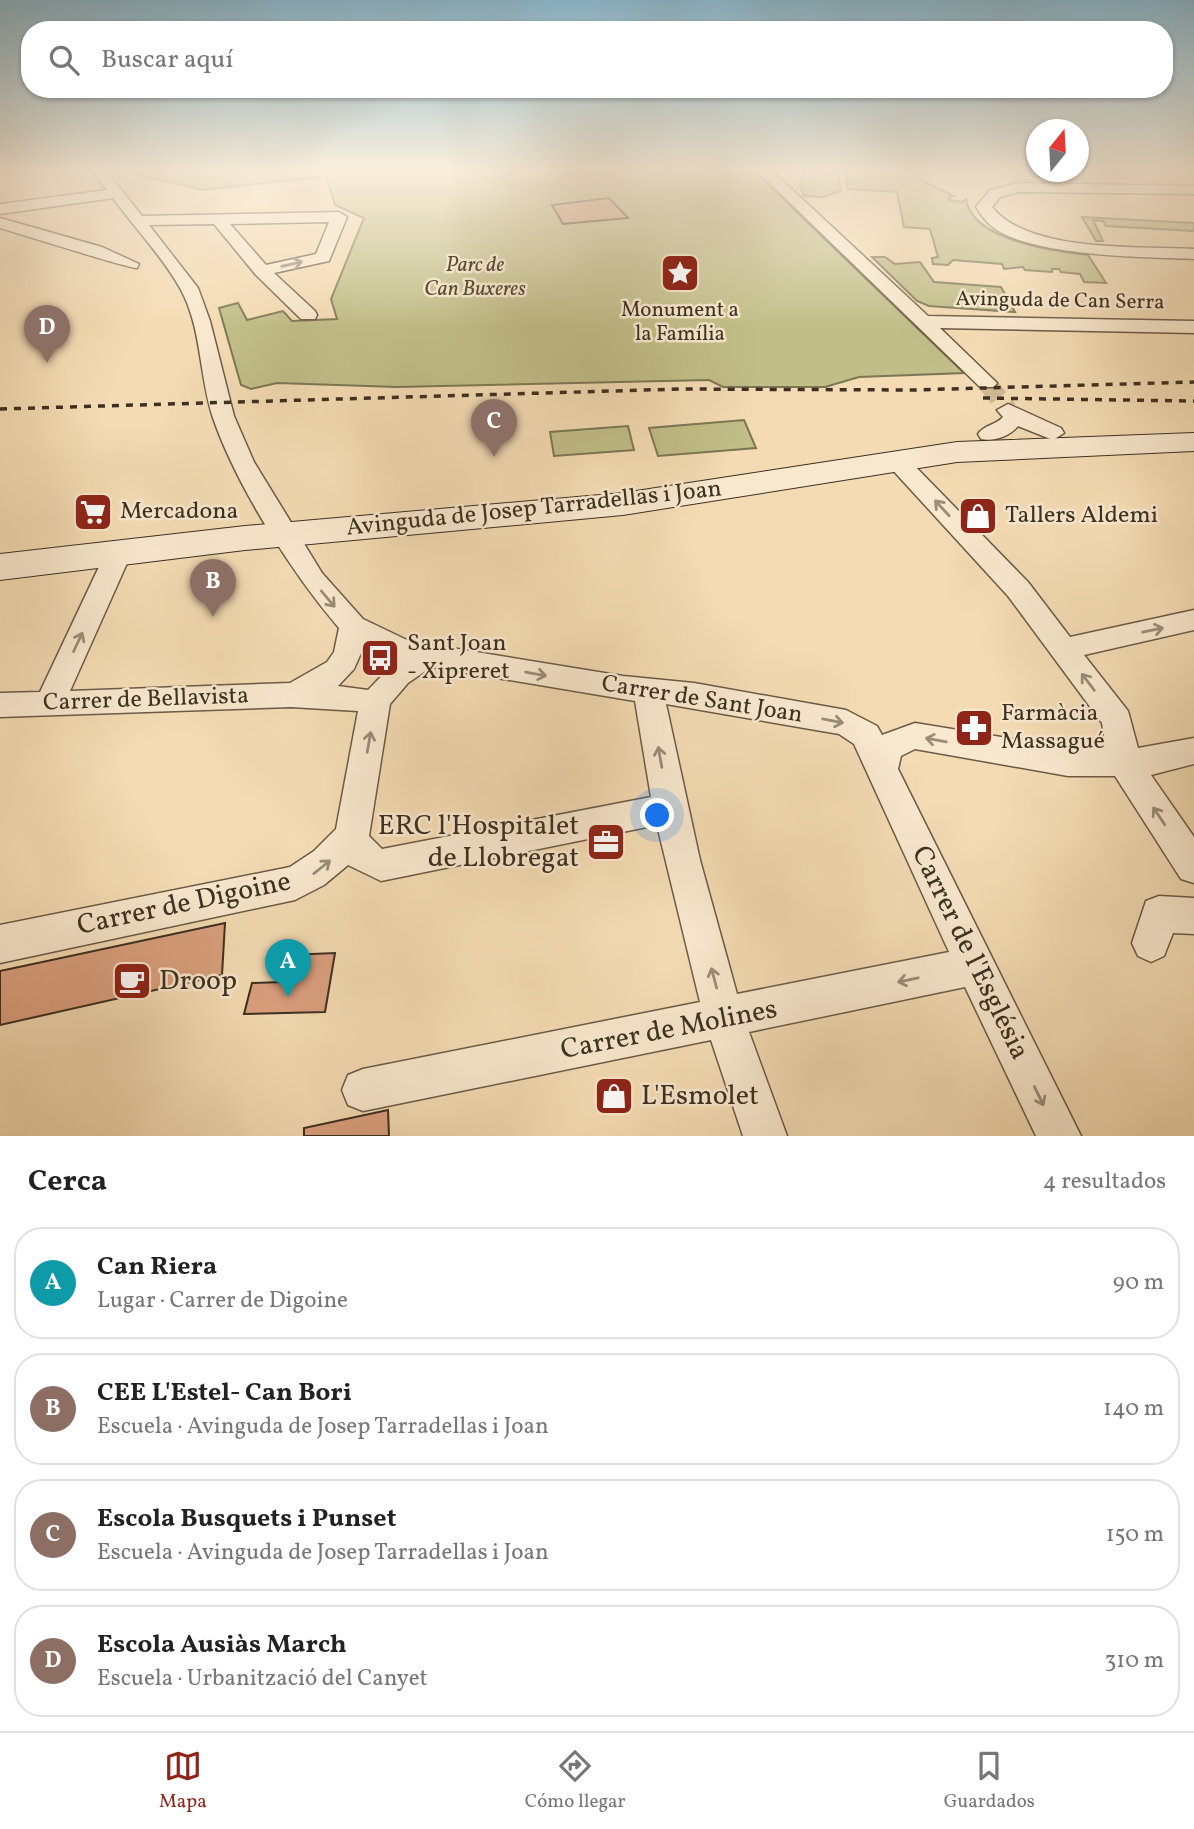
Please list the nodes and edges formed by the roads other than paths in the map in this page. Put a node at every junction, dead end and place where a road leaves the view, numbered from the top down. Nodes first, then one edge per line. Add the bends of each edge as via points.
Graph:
1 (140, 222) edge
2 (221, 222) edge
3 (337, 222) edge
4 (818, 222) edge
5 (998, 222) edge
6 (0, 223) edge
7 (1194, 254) edge
8 (131, 264) dead end
9 (262, 271) junction
10 (308, 316) dead end
11 (926, 322) junction
12 (1194, 327) edge
13 (987, 383) tunnel mouth
14 (1194, 428) edge
15 (1194, 442) edge
16 (897, 461) junction
17 (282, 528) junction
18 (0, 548) edge
19 (119, 552) junction
20 (0, 567) edge
21 (1194, 620) edge
22 (354, 626) junction
23 (1063, 649) junction
24 (427, 655) junction
25 (648, 691) junction
26 (291, 695) junction
27 (49, 704) junction
28 (375, 704) junction
29 (0, 705) edge
30 (1194, 751) edge
31 (1125, 764) junction
32 (882, 769) junction
33 (669, 808) junction
34 (352, 836) junction
35 (1194, 867) edge
36 (1194, 916) edge
37 (1151, 943) dead end
38 (0, 944) edge
39 (975, 966) junction
40 (725, 1019) junction
41 (363, 1090) dead end
42 (765, 1136) edge
43 (1059, 1136) edge

1 - 17 street, Carrer de Sant Joan via 188,288 201,320 232,439
2 - 9 street
9 -> 3 street via 323,257
4 - 11 street
5 - 7 street via 1051,243
6 - 8 street
9 - 10 street
11 - 12 street, Avinguda de Can Serra
11 - 13 street
14 - 17 street, Avinguda de Josep Tarradellas i Joan via 1054,433 1004,420 939,437 615,487
15 - 16 street, Avinguda de Josep Tarradellas i Joan via 957,452
16 - 17 street, Avinguda de Josep Tarradellas i Joan via 623,504
23 -> 16 street via 1018,589
17 - 18 street, Avinguda de Josep Tarradellas i Joan
17 - 19 street, Avinguda de Josep Tarradellas i Joan
17 -> 22 street, Carrer de Sant Joan via 313,580
19 - 20 street, Avinguda de Josep Tarradellas i Joan
27 -> 19 street
23 -> 21 street
22 - 24 street, Carrer de Sant Joan via 387,645
22 - 26 street, Carrer de Bellavista via 342,667 326,682
31 -> 23 street via 1117,720
24 -> 25 street, Carrer de Sant Joan
24 - 28 street via 394,678
25 -> 32 street, Carrer de Sant Joan via 846,723 866,735
33 -> 25 street
26 - 27 street, Carrer de Bellavista
26 - 28 street, Carrer de Bellavista
27 - 29 street, Carrer de Bellavista
34 -> 28 street
30 - 31 street
31 -> 32 street via 1068,762 915,736 886,750
35 -> 31 street
32 - 39 street, Carrer de l'Església
33 - 34 street via 382,865 357,853
40 -> 33 street
38 -> 34 street, Carrer de Digoine via 295,883 313,874
36 - 37 street via 1159,914
39 -> 40 street, Carrer de Molines
39 -> 43 street, Carrer de l'Església
40 - 41 street, Carrer de Molines
40 - 42 street

